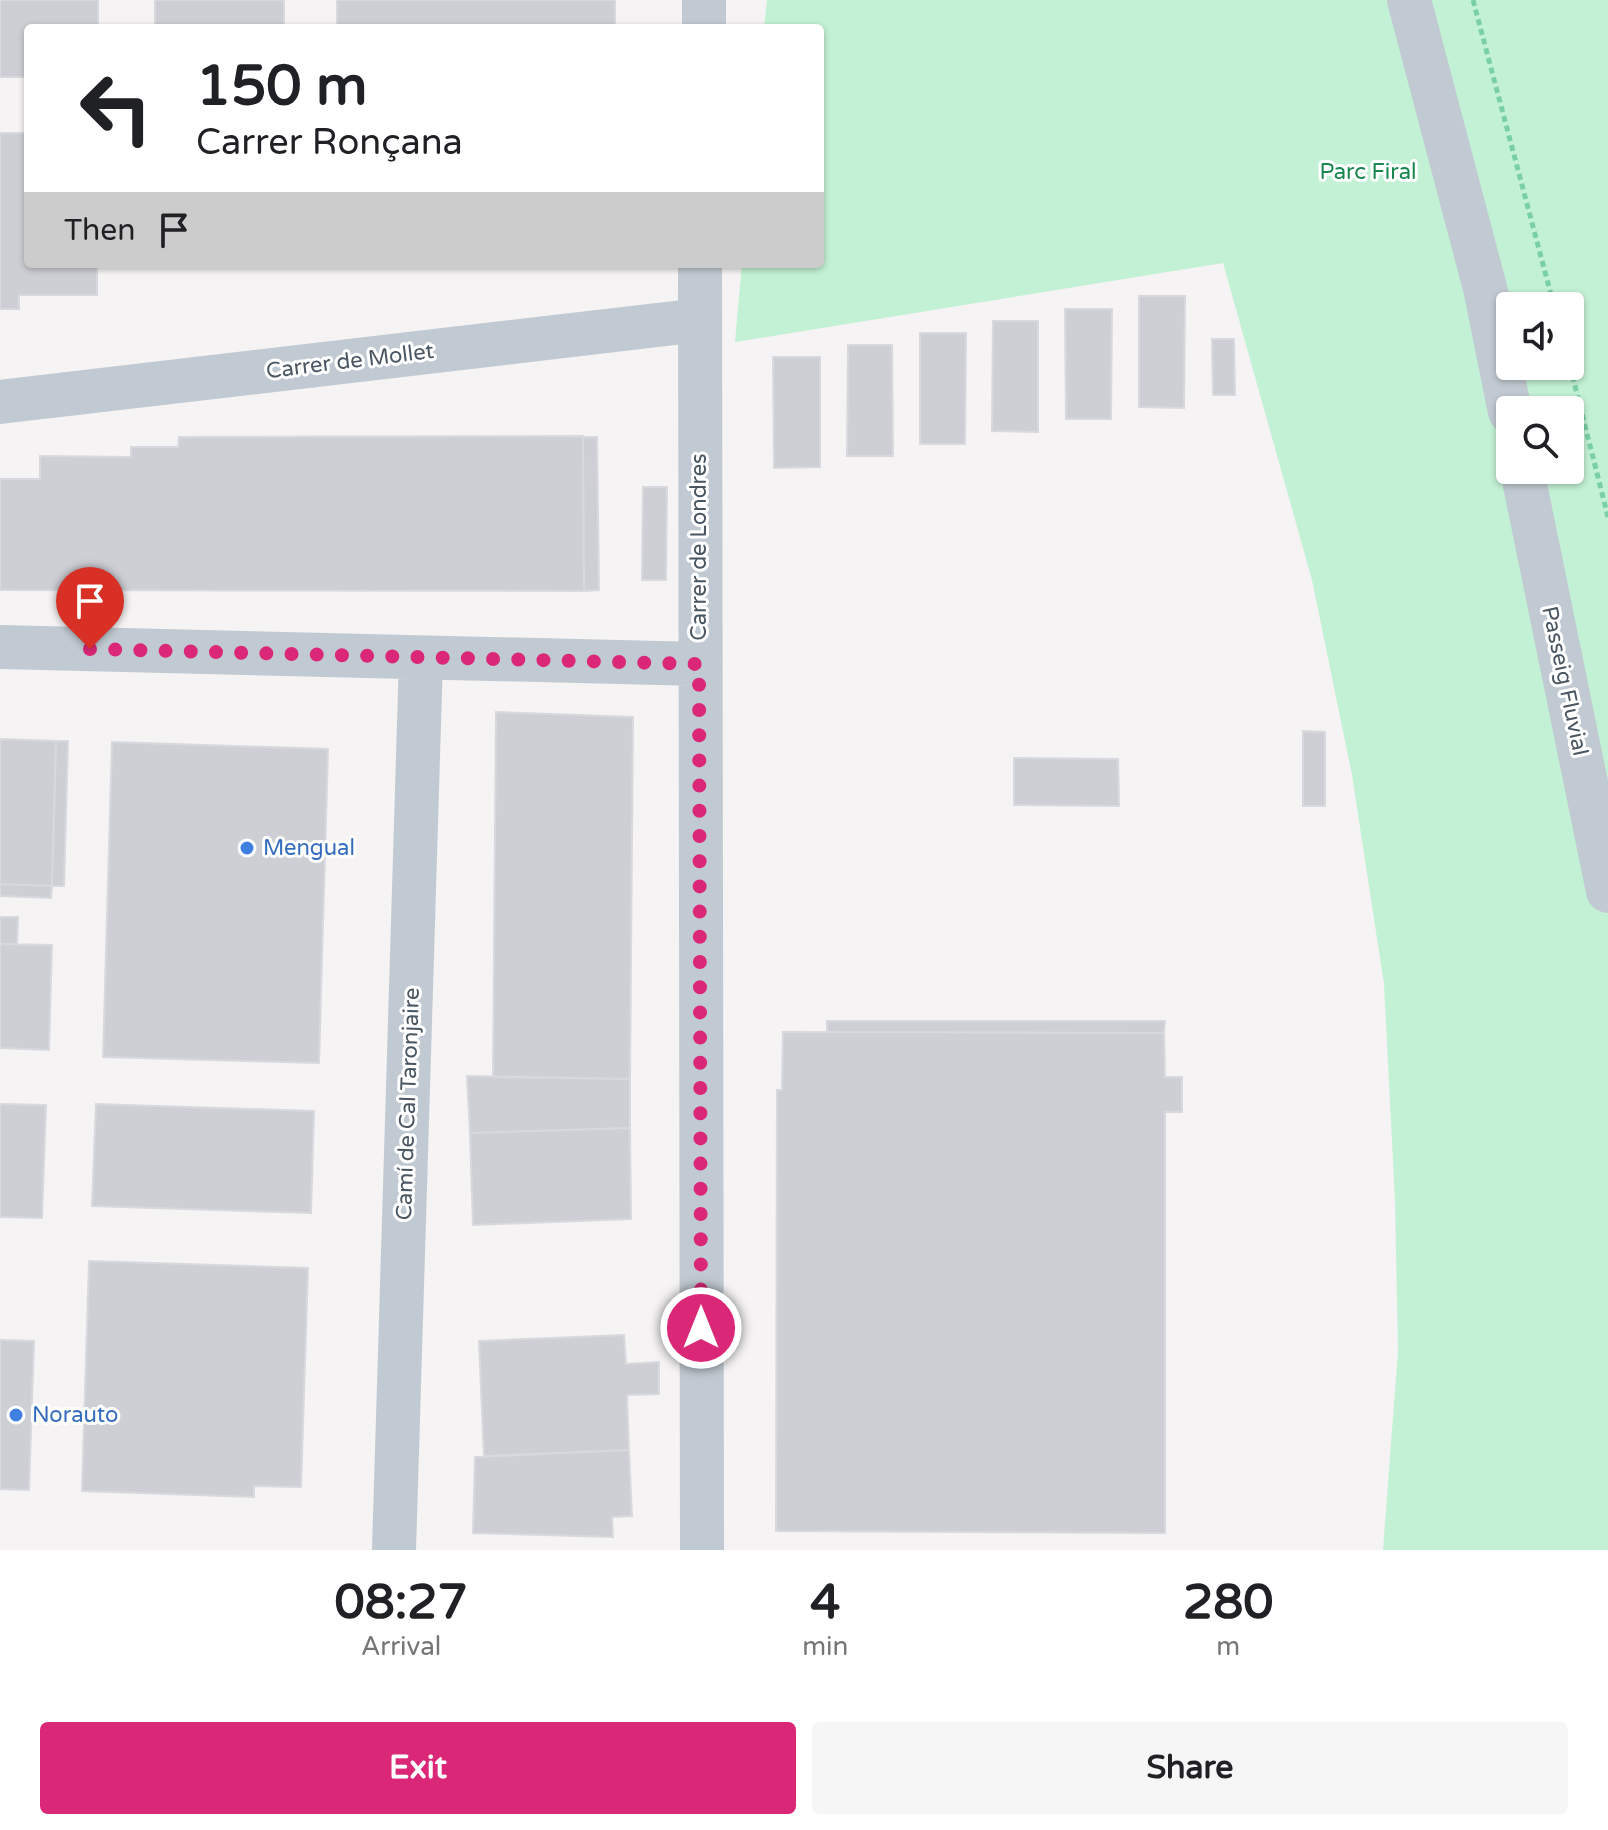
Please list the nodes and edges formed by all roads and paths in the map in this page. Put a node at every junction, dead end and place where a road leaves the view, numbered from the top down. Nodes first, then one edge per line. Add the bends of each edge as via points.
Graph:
1 (704, 0) edge
2 (1409, 0) edge
3 (1473, 0) edge
4 (704, 24) edge
5 (700, 268) edge
6 (1550, 292) edge
7 (700, 320) junction
8 (1574, 380) edge
9 (1507, 396) edge
10 (0, 402) edge
11 (1525, 484) edge
12 (1608, 517) edge
13 (0, 647) edge
14 (421, 658) junction
15 (699, 664) junction
16 (1608, 891) edge
17 (394, 1550) edge
18 (702, 1550) edge

1 - 4 street
2 - 9 street via 1485,288
3 - 6 path
5 - 7 street, Carrer de Londres
7 - 10 street, Carrer de Mollet
7 - 15 street, Carrer de Londres
8 - 12 path
11 - 16 street, Passeig Fluvial
13 - 14 street
14 - 15 street
14 - 17 street, Camí de Cal Taronjaire
15 - 18 street, Carrer de Londres

